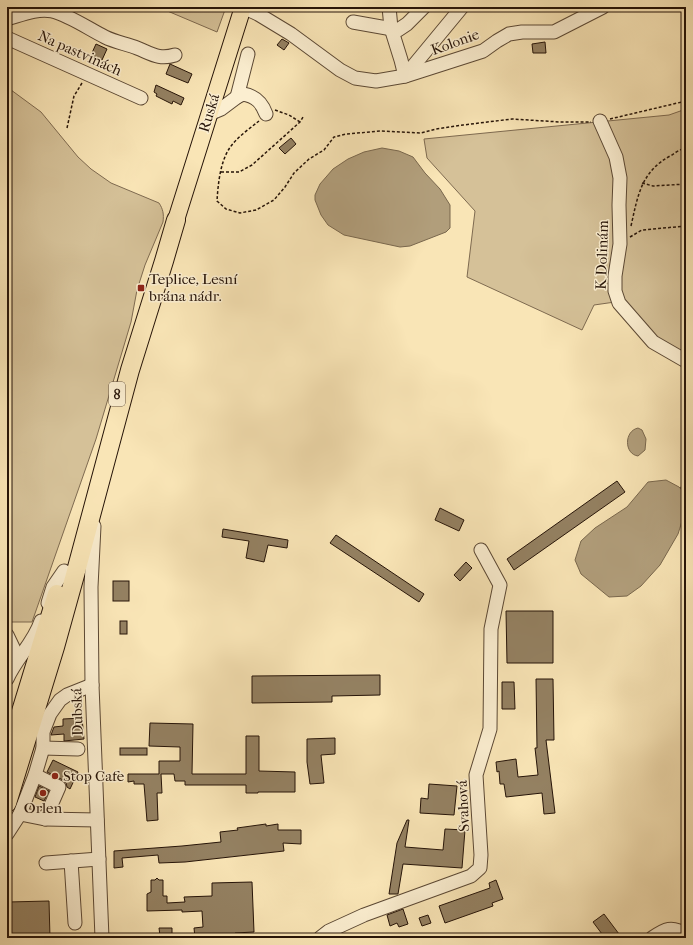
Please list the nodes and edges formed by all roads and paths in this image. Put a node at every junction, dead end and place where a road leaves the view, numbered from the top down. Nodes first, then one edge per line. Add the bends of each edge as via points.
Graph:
1 (243, 7) edge
2 (389, 7) edge
3 (424, 7) edge
4 (462, 7) edge
5 (603, 7) edge
6 (7, 19) edge
7 (353, 22) dead end
8 (391, 28) junction
9 (7, 38) edge
10 (248, 54) dead end
11 (175, 56) dead end
12 (89, 74) junction
13 (405, 76) junction
14 (237, 97) junction
15 (141, 98) dead end
16 (686, 101) edge
17 (208, 114) junction
18 (266, 114) junction
19 (303, 117) dead end
20 (600, 121) junction
21 (300, 122) junction
22 (66, 128) dead end
23 (686, 148) edge
24 (221, 172) junction
25 (642, 183) junction
26 (686, 184) edge
27 (176, 220) junction
28 (631, 226) dead end
29 (686, 226) edge
30 (627, 239) dead end
31 (686, 361) edge
32 (99, 486) junction
33 (481, 550) dead end
34 (64, 571) junction
35 (7, 635) edge
36 (18, 658) junction
37 (7, 679) edge
38 (92, 685) junction
39 (43, 748) junction
40 (78, 749) dead end
41 (7, 757) edge
42 (35, 775) junction
43 (14, 809) edge
44 (45, 819) junction
45 (97, 820) junction
46 (7, 834) edge
47 (99, 859) junction
48 (71, 861) junction
49 (46, 863) dead end
50 (75, 923) dead end
51 (686, 934) edge
52 (102, 938) edge
53 (320, 938) edge
54 (652, 938) edge

1 - 13 street, Kolonie via 291,34 355,78 376,81
1 - 17 main road, Ruská / 8
2 - 8 street
3 - 8 street via 398,30
4 - 13 street, Kolonie
5 - 13 street, Kolonie via 554,32 509,34 483,51
6 - 11 street via 40,10 53,12 157,57
7 - 8 street
8 - 13 street
9 - 12 street, Na pastvinách
10 - 14 street
12 - 15 street, Na pastvinách
12 - 22 path via 74,96
14 - 17 street via 221,109
14 - 18 street via 247,94 257,100
16 - 20 path
17 - 27 main road, Ruská / 8
18 - 21 path via 276,110
18 - 24 path via 229,149
19 - 21 path
20 - 24 path via 512,119 421,133 380,131 334,137 324,150 294,173 274,200 256,210 240,213 226,209 217,201
20 - 31 street, K Dolinám via 616,157 620,178 620,244 615,292 619,303 653,342
21 - 24 path via 252,165 239,172
23 - 25 path via 663,159 652,168
25 - 26 path via 653,186
25 - 28 path
27 - 32 highway, 8 via 130,370
27 - 34 highway, 8 via 159,261
29 - 30 path via 642,230
32 - 38 street, Dubská via 92,561
32 - 43 highway, 8
33 - 53 street, Svahová via 500,585 491,629 490,728 476,775 480,868 471,876 364,915 329,931
34 - 36 street via 53,587 38,632
34 - 41 highway, 8
35 - 36 street
36 - 37 street
38 - 39 street via 60,700 50,714 43,732
38 - 45 street, Dubská
39 - 40 street
39 - 42 street
42 - 43 street
42 - 44 street via 58,786
43 - 44 street
43 - 46 street
44 - 45 street
45 - 47 street, Dubská
47 - 48 street
47 - 52 street, Dubská
48 - 49 street
48 - 50 street
51 - 54 street via 679,930 665,929

